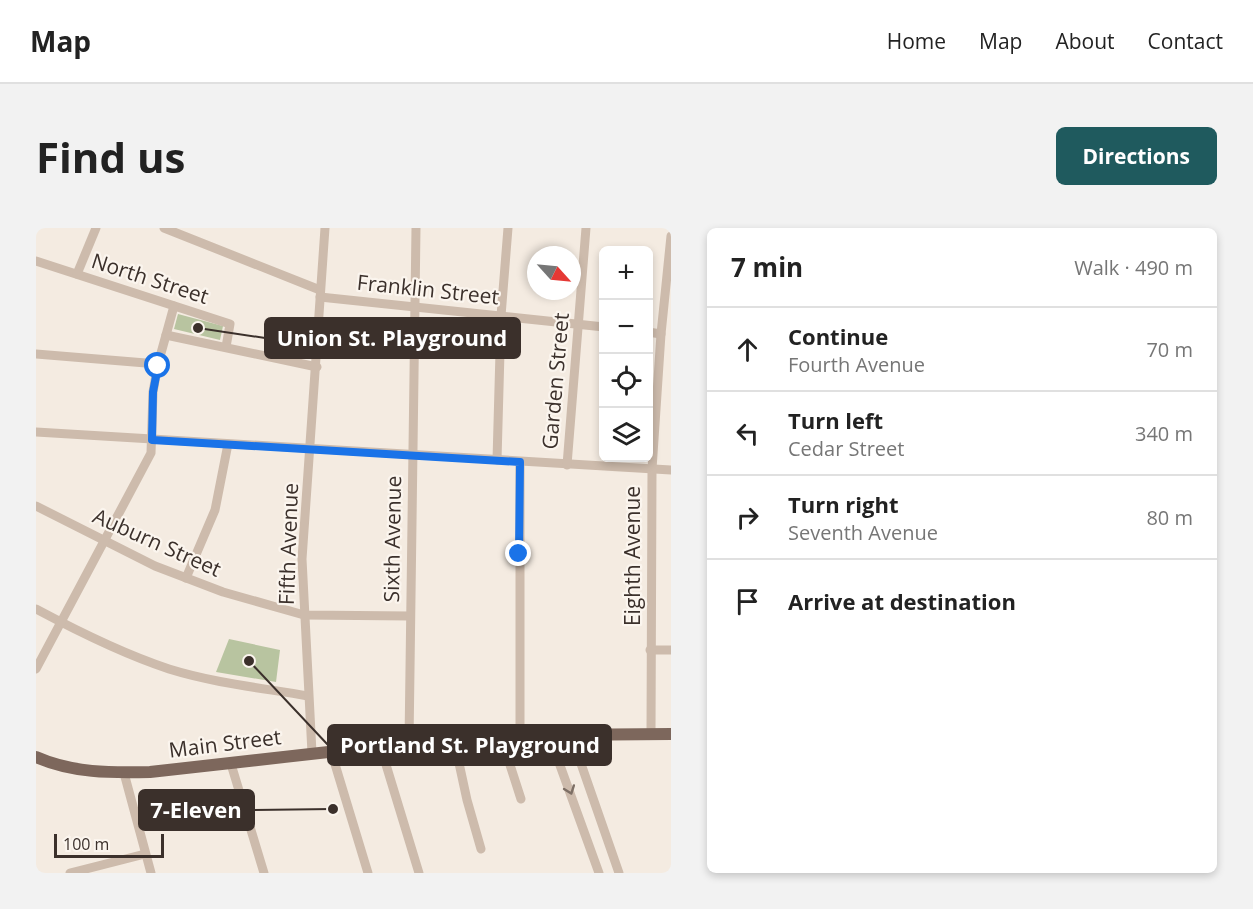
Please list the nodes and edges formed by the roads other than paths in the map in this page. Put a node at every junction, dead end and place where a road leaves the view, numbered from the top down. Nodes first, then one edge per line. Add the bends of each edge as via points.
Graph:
1 (96, 228) edge
2 (164, 228) edge
3 (325, 228) edge
4 (416, 228) edge
5 (508, 228) edge
6 (586, 228) edge
7 (671, 236) edge
8 (36, 261) edge
9 (77, 274) junction
10 (320, 294) junction
11 (174, 306) junction
12 (415, 308) junction
13 (501, 316) junction
14 (578, 324) junction
15 (599, 327) edge
16 (653, 333) edge
17 (661, 334) junction
18 (166, 335) junction
19 (226, 347) junction
20 (36, 354) edge
21 (158, 364) junction
22 (317, 367) junction
23 (36, 432) edge
24 (152, 440) junction
25 (228, 444) junction
26 (312, 449) junction
27 (412, 456) junction
28 (496, 460) junction
29 (520, 462) junction
30 (567, 465) junction
31 (652, 469) junction
32 (671, 470) edge
33 (36, 506) edge
34 (105, 541) junction
35 (186, 578) junction
36 (36, 609) edge
37 (304, 615) junction
38 (410, 616) junction
39 (61, 622) junction
40 (650, 650) junction
41 (671, 650) edge
42 (36, 669) edge
43 (308, 696) junction
44 (651, 734) junction
45 (671, 734) edge
46 (549, 735) junction
47 (571, 735) junction
48 (520, 736) junction
49 (501, 737) junction
50 (453, 740) junction
51 (409, 743) junction
52 (380, 745) junction
53 (331, 751) junction
54 (312, 753) junction
55 (36, 757) edge
56 (231, 764) junction
57 (124, 773) junction
58 (521, 799) dead end
59 (481, 849) dead end
60 (146, 854) junction
61 (70, 873) edge
62 (151, 873) edge
63 (264, 873) edge
64 (368, 873) edge
65 (419, 873) edge
66 (599, 873) edge
67 (619, 873) edge

1 - 9 street
2 - 10 street, Franklin Street
3 - 10 street, Fifth Avenue
4 - 12 street, Sixth Avenue
5 - 13 street
6 - 14 street, Garden Street
7 - 17 street, Eighth Avenue
8 - 9 street, North Street
9 - 11 street, North Street
10 - 12 street, Franklin Street
10 - 22 street, Fifth Avenue
11 - 18 street
11 - 19 street, North Street via 230,324
12 - 13 street, Franklin Street
12 - 27 street, Sixth Avenue
13 - 14 street, Franklin Street
13 - 28 street
14 - 15 street, Franklin Street
14 - 30 street, Garden Street
16 - 17 street
17 - 31 street, Eighth Avenue
18 - 19 street
18 - 21 street
19 - 22 street
20 - 21 street
21 - 24 street
22 - 26 street, Fifth Avenue
23 - 24 street
24 - 25 street
24 - 34 street via 151,453
25 - 26 street
25 - 35 street via 215,510
26 - 27 street
26 - 37 street, Fifth Avenue via 304,525
27 - 28 street
27 - 38 street, Sixth Avenue
28 - 29 street
29 - 30 street
29 - 48 street
30 - 31 street
31 - 32 street
31 - 40 street, Eighth Avenue
33 - 34 street, Auburn Street
34 - 35 street, Auburn Street
34 - 39 street
35 - 37 street, Auburn Street
36 - 39 street
37 - 38 street, Auburn Street
37 - 43 street, Fifth Avenue
38 - 51 street, Sixth Avenue
39 - 42 street
39 - 43 street via 168,668
40 - 41 street
40 - 44 street, Eighth Avenue
43 - 54 street, Fifth Avenue
44 - 45 main road, Main Street
44 - 47 main road, Main Street
46 - 47 main road, Main Street
46 - 48 main road, Main Street
46 -> 66 street
47 - 67 street
48 - 49 main road, Main Street
49 - 50 main road, Main Street
49 - 58 street
50 - 51 main road, Main Street
50 - 59 street
51 - 52 main road, Main Street
52 - 53 main road, Main Street
52 - 65 street
53 - 54 main road, Main Street
53 - 64 street
54 - 56 main road, Main Street
55 - 57 main road, Main Street via 65,767
56 - 57 main road, Main Street
56 - 63 street
57 - 60 street
60 - 61 street
60 - 62 street

